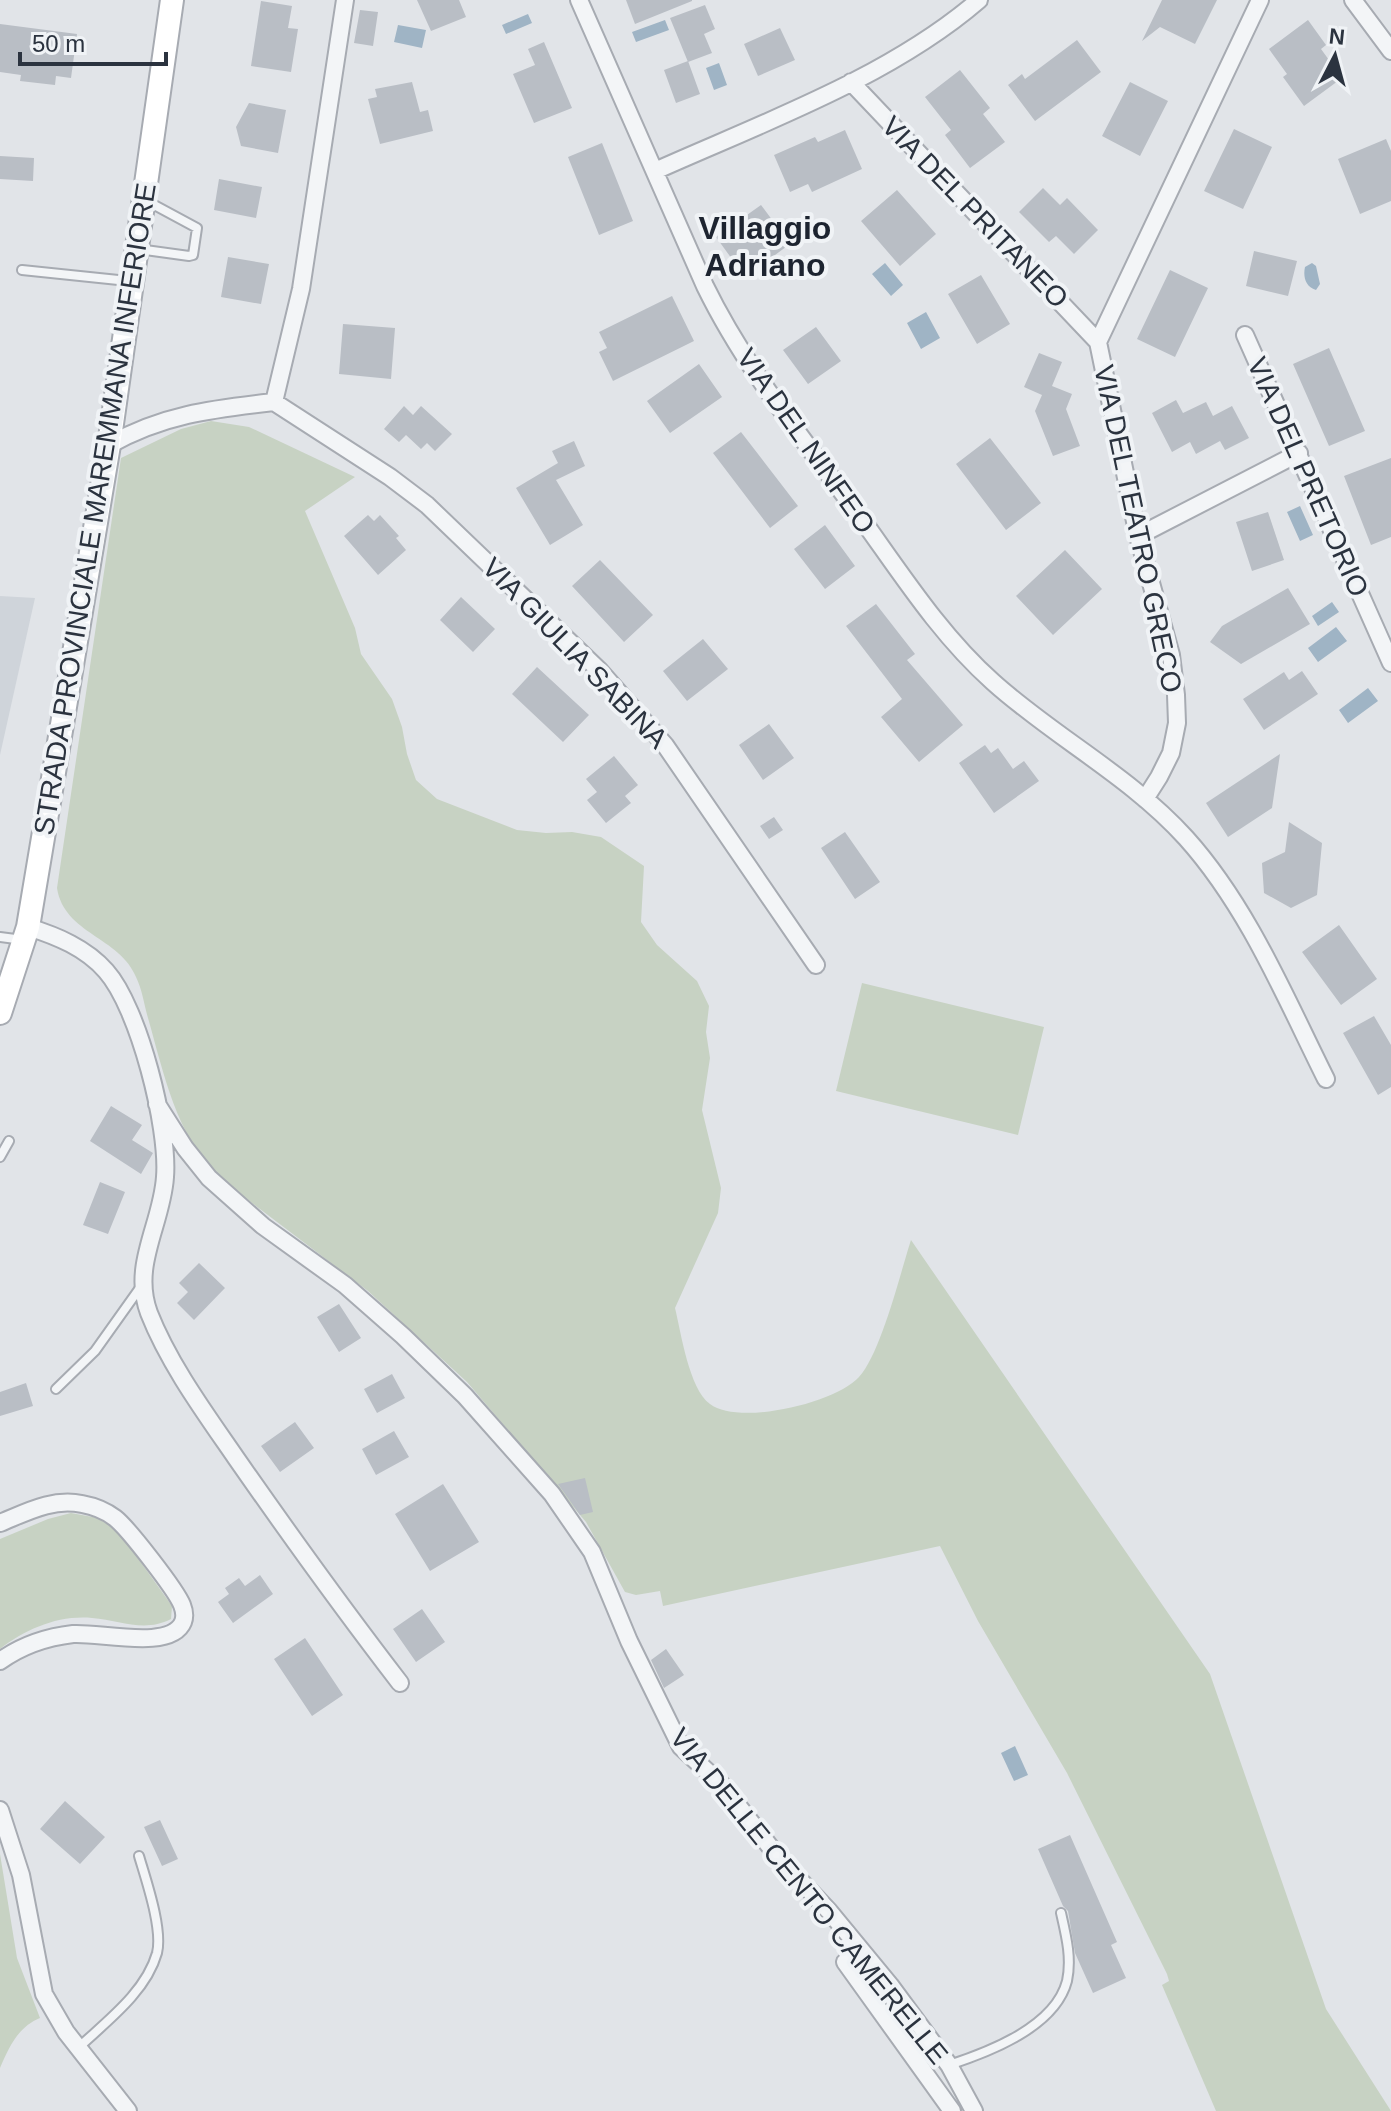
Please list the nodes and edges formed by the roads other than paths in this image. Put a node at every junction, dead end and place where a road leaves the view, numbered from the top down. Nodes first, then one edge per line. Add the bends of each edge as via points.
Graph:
1 (172, 0) edge
2 (345, 0) edge
3 (579, 0) edge
4 (979, 0) edge
5 (1260, 0) edge
6 (1353, 0) edge
7 (1391, 51) edge
8 (851, 82) junction
9 (655, 171) junction
10 (144, 200) junction
11 (137, 249) junction
12 (22, 270) dead end
13 (132, 281) junction
14 (1245, 335) dead end
15 (1098, 342) junction
16 (274, 402) junction
17 (109, 445) junction
18 (1299, 453) junction
19 (1138, 536) junction
20 (1391, 663) edge
21 (1145, 799) junction
22 (26, 934) junction
23 (0, 937) edge
24 (816, 965) dead end
25 (0, 1013) edge
26 (1326, 1079) dead end
27 (157, 1104) junction
28 (9, 1141) dead end
29 (0, 1157) edge
30 (143, 1284) junction
31 (56, 1389) dead end
32 (0, 1523) edge
33 (0, 1661) edge
34 (400, 1683) dead end
35 (0, 1810) edge
36 (139, 1856) dead end
37 (1061, 1913) dead end
38 (845, 1962) dead end
39 (78, 2048) junction
40 (949, 2065) junction
41 (128, 2111) edge
42 (952, 2111) edge
43 (974, 2111) edge

1 - 10 main road, STRADA PROVINCIALE MAREMMANA INFERIORE
2 - 16 street via 301,289
3 - 9 street, VIA DEL NINFEO
4 - 8 street via 920,44
5 - 15 street, VIA DEL TEATRO GRECO
6 - 7 street
8 - 9 street
8 - 15 street, VIA DEL PRITANEO
9 - 21 street, VIA DEL NINFEO via 734,340 938,623 1000,689
10 - 11 main road, STRADA PROVINCIALE MAREMMANA INFERIORE
10 - 11 lane via 197,228 193,255
11 - 13 main road, STRADA PROVINCIALE MAREMMANA INFERIORE
12 - 13 lane
13 - 17 main road, STRADA PROVINCIALE MAREMMANA INFERIORE
14 - 18 street, VIA DEL PRETORIO
15 - 19 street, VIA DEL TEATRO GRECO
16 - 17 street via 177,416
16 - 24 street, VIA GIULIA SABINA via 427,505 600,671 665,745
17 - 22 main road, STRADA PROVINCIALE MAREMMANA INFERIORE
18 - 19 street
18 - 20 street, VIA DEL PRETORIO
19 - 21 street, VIA DEL TEATRO GRECO via 1166,632 1177,723 1171,753
21 - 26 street, VIA DEL NINFEO via 1186,838 1229,896
22 - 23 lane
22 - 25 main road, STRADA PROVINCIALE MAREMMANA INFERIORE
22 - 27 street, VIA DELLE CENTO CAMERELLE via 69,942 107,972 126,1001
27 - 30 street, VIA DELLE CENTO CAMERELLE via 165,1178
27 - 40 street, VIA DELLE CENTO CAMERELLE via 209,1178 394,1327 465,1396 552,1494 592,1552 681,1747 721,1784 778,1857 837,1920
28 - 29 lane
30 - 31 lane, VIA DELLE CENTO CAMERELLE via 95,1351
30 - 34 street, VIA DELLE CENTO CAMERELLE via 152,1318 192,1393 296,1545
32 - 33 street via 57,1503 101,1510 128,1530 179,1599 184,1621 164,1638 58,1636
35 - 39 street via 21,1875 40,1984
36 - 39 lane via 153,1904 158,1950 145,1980
37 - 40 lane via 1069,1953 1057,2001 1013,2039
38 - 42 street, VIA DELLE CENTO CAMERELLE
39 - 41 street
40 - 43 street, VIA DELLE CENTO CAMERELLE

